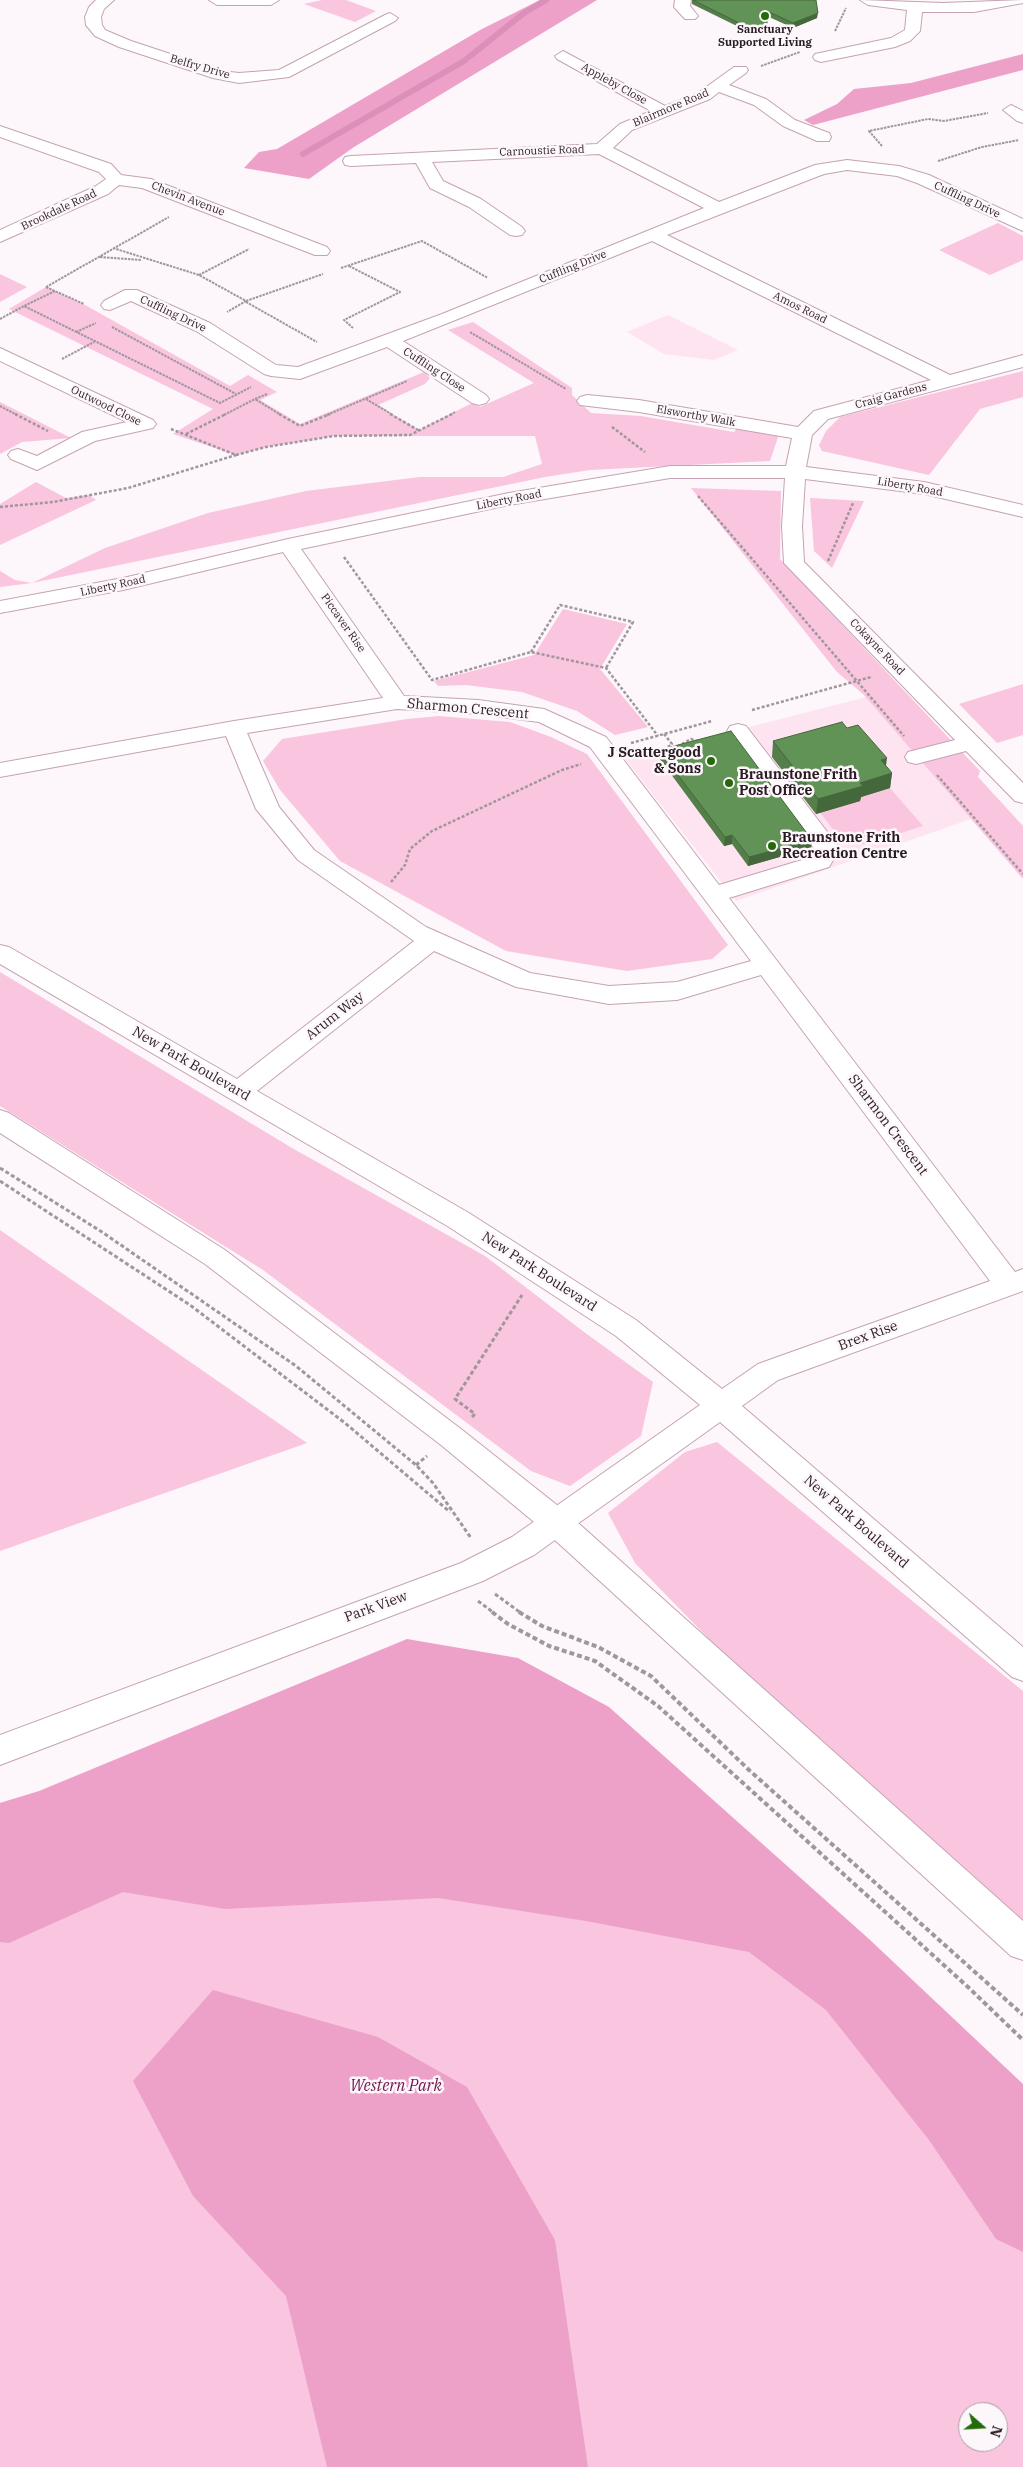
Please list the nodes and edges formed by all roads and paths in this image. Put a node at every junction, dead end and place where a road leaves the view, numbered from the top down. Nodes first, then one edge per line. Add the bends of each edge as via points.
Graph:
1 (106, 0) edge
2 (217, 0) edge
3 (271, 0) edge
4 (683, 0) edge
5 (868, 0) edge
6 (1018, 0) edge
7 (915, 7) junction
8 (690, 16) dead end
9 (364, 17) dead end
10 (598, 55) dead end
11 (820, 57) dead end
12 (740, 70) dead end
13 (717, 86) junction
14 (664, 112) junction
15 (1017, 114) edge
16 (0, 131) edge
17 (823, 137) dead end
18 (1023, 140) edge
19 (602, 149) junction
20 (422, 159) junction
21 (351, 161) dead end
22 (893, 170) junction
23 (910, 174) junction
24 (116, 179) junction
25 (197, 202) junction
26 (718, 208) junction
27 (1023, 226) edge
28 (516, 231) dead end
29 (276, 234) junction
30 (653, 235) junction
31 (0, 237) edge
32 (113, 248) junction
33 (321, 251) joint
34 (99, 257) junction
35 (146, 260) junction
36 (348, 265) junction
37 (338, 268) dead end
38 (329, 272) dead end
39 (199, 276) junction
40 (55, 291) junction
41 (512, 291) junction
42 (246, 301) junction
43 (110, 305) joint
44 (24, 306) junction
45 (0, 318) edge
46 (108, 325) dead end
47 (202, 327) junction
48 (95, 341) junction
49 (382, 343) junction
50 (0, 354) edge
51 (345, 358) junction
52 (1023, 361) edge
53 (434, 370) junction
54 (295, 372) junction
55 (38, 373) junction
56 (948, 381) junction
57 (252, 386) dead end
58 (237, 394) junction
59 (365, 398) junction
60 (255, 399) junction
61 (479, 399) joint
62 (587, 401) dead end
63 (0, 406) edge
64 (146, 424) junction
65 (418, 430) junction
66 (185, 434) junction
67 (803, 434) junction
68 (72, 446) junction
69 (18, 455) dead end
70 (236, 455) junction
71 (670, 472) junction
72 (795, 472) junction
73 (863, 479) junction
74 (0, 507) edge
75 (1023, 511) edge
76 (330, 536) junction
77 (288, 545) junction
78 (817, 586) junction
79 (0, 607) edge
80 (531, 652) junction
81 (606, 668) junction
82 (397, 702) junction
83 (234, 728) junction
84 (738, 731) dead end
85 (664, 734) dead end
86 (658, 736) dead end
87 (698, 741) edge
88 (971, 743) junction
89 (608, 755) junction
90 (918, 757) junction
91 (0, 770) edge
92 (1023, 796) edge
93 (1023, 874) edge
94 (713, 895) junction
95 (371, 899) junction
96 (432, 940) junction
97 (0, 953) edge
98 (767, 965) junction
99 (238, 1092) junction
100 (0, 1120) edge
101 (0, 1181) edge
102 (537, 1271) junction
103 (1016, 1282) edge
104 (720, 1404) junction
105 (451, 1437) junction
106 (416, 1465) dead end
107 (455, 1516) dead end
108 (556, 1522) junction
109 (455, 1578) junction
110 (1023, 1667) edge
111 (0, 1750) edge
112 (1023, 1944) edge
113 (1023, 2040) edge

1 - 9 main road, Belfry Drive via 97,7 93,17 100,33 219,75 239,78 283,74 385,20
2 - 3 main road
4 - 8 main road via 682,6
5 - 7 main road
6 - 7 main road via 974,7
7 - 11 main road via 912,31 905,38
10 - 14 main road, Appleby Close via 569,60
12 - 13 main road, Blairmore Road
13 - 14 main road, Blairmore Road via 704,96
13 - 17 main road, Blairmore Road via 760,102 789,123
14 - 19 main road, Blairmore Road via 626,127
15 - 22 path via 944,121 928,119 869,131 890,156
16 - 24 main road, Chevin Avenue via 105,168
18 - 23 path via 944,158
19 - 20 main road, Carnoustie Road via 482,153
19 - 26 main road, Carnoustie Road
20 - 21 main road, Carnoustie Road
20 - 28 main road via 436,184 475,203
22 - 23 main road, Cuffling Drive
22 - 26 main road, Cuffling Drive via 847,165 821,169
23 - 27 main road, Cuffling Drive
24 - 25 main road, Chevin Avenue via 145,183
24 - 31 main road, Brookdale Road via 102,190
25 - 29 main road, Chevin Avenue
25 - 32 path
26 - 30 main road, Cuffling Drive
29 - 33 main road, Chevin Avenue
29 - 39 path
30 - 41 main road, Cuffling Drive
30 - 56 main road, Amos Road
32 - 34 path
32 - 35 path
33 - 36 path
34 - 35 path
34 - 40 path via 46,287
35 - 39 path
36 - 37 path
36 - 41 path via 422,241
36 - 49 path via 400,292 344,320
38 - 42 path
39 - 42 path
40 - 43 path via 85,305
40 - 44 path
41 - 49 main road, Cuffling Drive
42 - 47 path
42 - 51 path
43 - 47 main road, Cuffling Drive via 131,294
44 - 45 path
44 - 48 path
46 - 58 path
47 - 54 main road, Cuffling Drive via 271,370
48 - 55 path
48 - 58 path via 220,403
49 - 51 main road, Cuffling Drive
49 - 53 main road, Cuffling Close
50 - 55 main road, Outwood Close
51 - 54 main road, Cuffling Drive
52 - 56 main road, Craig Gardens
53 - 59 path
53 - 61 main road, Cuffling Close
54 - 60 path via 274,390
55 - 64 main road, Outwood Close
56 - 67 main road, Craig Gardens via 821,415
57 - 58 path
59 - 60 path via 300,426
59 - 65 path
60 - 66 path
61 - 65 path
62 - 67 main road, Elsworthy Walk via 639,406
63 - 68 path
64 - 66 path via 164,426
64 - 68 main road, Outwood Close via 89,436
65 - 70 path via 410,435 334,436
66 - 70 path
67 - 72 main road
68 - 69 main road, Outwood Close via 37,464
70 - 74 path via 128,488 53,502
71 - 72 main road, Liberty Road
71 - 76 main road, Liberty Road via 509,499
71 - 90 path via 691,488
72 - 73 main road, Liberty Road
72 - 78 main road, Cokayne Road via 794,563
73 - 75 main road, Liberty Road via 924,488
73 - 78 path
76 - 77 main road, Liberty Road
76 - 80 path via 432,680
77 - 79 main road, Liberty Road via 123,584
77 - 82 main road, Piccaver Rise
78 - 88 main road, Cokayne Road
80 - 81 path
80 - 81 path via 560,605 633,622
81 - 86 path
82 - 83 main road, Sharmon Crescent
82 - 89 main road, Sharmon Crescent via 478,707 544,716 598,742
83 - 91 main road, Sharmon Crescent
83 - 95 main road via 268,809 306,856
84 - 94 main road via 827,850 821,862
85 - 87 path via 672,744 662,752 667,753 691,739
88 - 90 main road
88 - 92 main road, Cokayne Road
89 - 94 main road, Sharmon Crescent
89 - 95 path via 562,770 432,831 410,849 397,878
90 - 93 path
94 - 98 main road, Sharmon Crescent
95 - 96 main road via 417,933
96 - 98 main road via 525,981 609,995 677,990
96 - 99 main road, Arum Way
97 - 99 main road, New Park Boulevard
98 - 103 main road, Sharmon Crescent
99 - 102 main road, New Park Boulevard via 459,1220
100 - 105 main road via 215,1257
101 - 107 path via 190,1305 345,1423
102 - 104 main road, New Park Boulevard via 626,1328
102 - 105 path via 455,1399 475,1414
103 - 104 main road, Brex Rise via 768,1372
104 - 108 main road, Park View
104 - 110 main road, New Park Boulevard
105 - 106 path
105 - 108 main road
108 - 109 main road, Park View via 523,1546
108 - 112 main road
109 - 111 main road, Park View
109 - 113 path via 508,1624 549,1646 595,1661 658,1706

